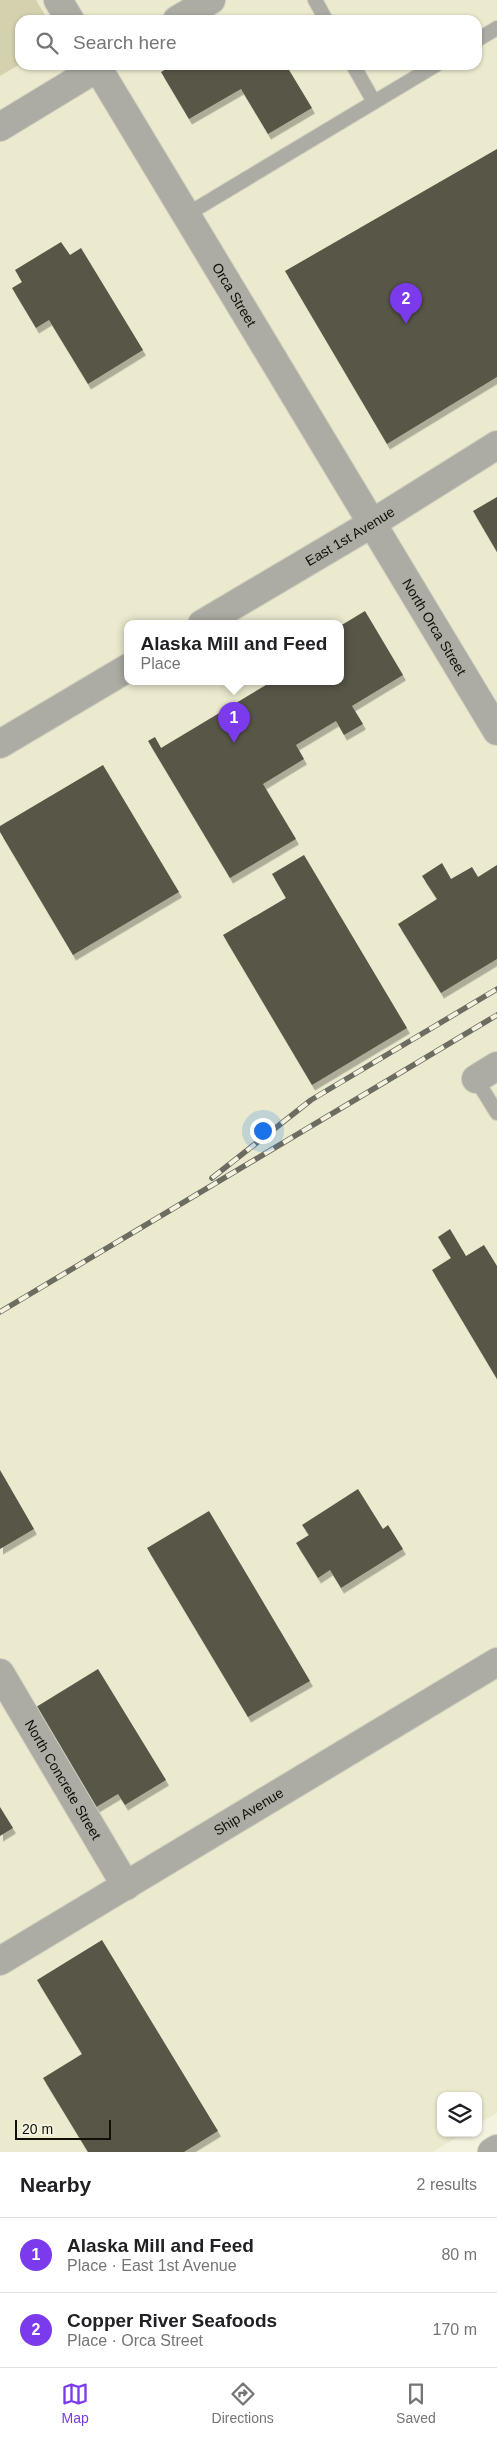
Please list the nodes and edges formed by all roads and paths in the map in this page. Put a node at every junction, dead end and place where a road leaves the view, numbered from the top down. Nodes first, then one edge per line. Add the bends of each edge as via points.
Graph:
1 (58, 0) edge
2 (211, 0) edge
3 (315, 0) edge
4 (67, 15) edge
5 (186, 15) edge
6 (323, 15) edge
7 (497, 28) edge
8 (482, 37) edge
9 (93, 70) edge
10 (101, 70) edge
11 (356, 70) edge
12 (428, 70) edge
13 (374, 102) junction
14 (0, 127) edge
15 (186, 215) junction
16 (497, 445) edge
17 (371, 524) junction
18 (209, 620) edge
19 (124, 670) edge
20 (497, 731) edge
21 (0, 744) edge
22 (487, 1073) edge
23 (497, 1113) edge
24 (497, 1662) edge
25 (0, 1673) edge
26 (126, 1886) junction
27 (0, 1961) edge
28 (497, 2149) edge
29 (492, 2152) edge

1 - 4 street
2 - 5 street
3 - 6 lane
7 - 8 lane
9 - 14 street
10 - 15 street, Orca Street
11 - 13 lane
12 - 13 lane
13 - 15 lane
15 - 17 street, Orca Street
16 - 17 street, East 1st Avenue
17 - 18 street, East 1st Avenue
17 - 20 street, North Orca Street
19 - 21 street
22 - 23 lane
24 - 26 street, Ship Avenue
25 - 26 street, North Concrete Street
26 - 27 street, Ship Avenue
28 - 29 street

